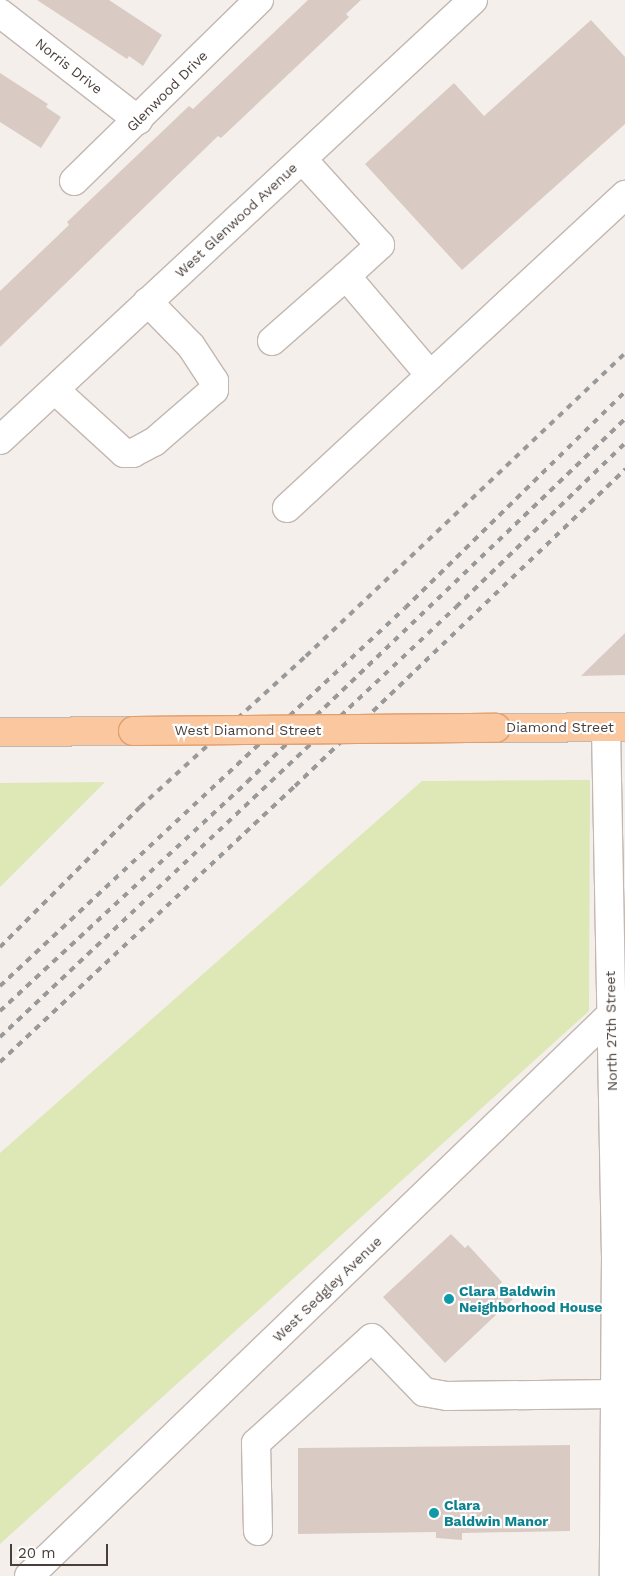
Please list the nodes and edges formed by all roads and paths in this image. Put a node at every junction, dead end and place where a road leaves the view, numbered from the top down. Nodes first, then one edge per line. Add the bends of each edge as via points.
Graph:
1 (260, 0) edge
2 (473, 0) edge
3 (0, 13) edge
4 (138, 120) junction
5 (302, 159) junction
6 (74, 181) dead end
7 (625, 195) edge
8 (346, 276) junction
9 (148, 302) junction
10 (272, 341) dead end
11 (430, 375) junction
12 (55, 390) junction
13 (0, 440) edge
14 (287, 508) dead end
15 (616, 727) edge
16 (496, 728) joint
17 (0, 732) edge
18 (618, 1008) edge
19 (620, 1257) edge
20 (615, 1394) junction
21 (258, 1531) dead end
22 (29, 1576) edge
23 (614, 1576) edge

1 - 4 street, Glenwood Drive
2 - 5 street, West Glenwood Avenue
3 - 4 street, Norris Drive
4 - 6 street, Glenwood Drive
5 - 8 street via 380,245
5 - 9 street, West Glenwood Avenue
7 - 11 street
8 - 10 street
8 - 11 street
9 - 12 street, West Glenwood Avenue
9 - 12 street via 191,346 214,381 214,390 154,442 133,453 124,453
11 - 14 street
12 - 13 street, West Glenwood Avenue
15 - 16 main road, Diamond Street
15 - 18 street, North 27th Street
16 - 17 main road, West Diamond Street, bridge
18 - 19 street, North 27th Street
18 - 22 street, West Sedgley Avenue
19 - 20 street, North 27th Street
20 - 21 street via 446,1396 424,1392 372,1338 256,1443
20 - 23 street, North 27th Street

